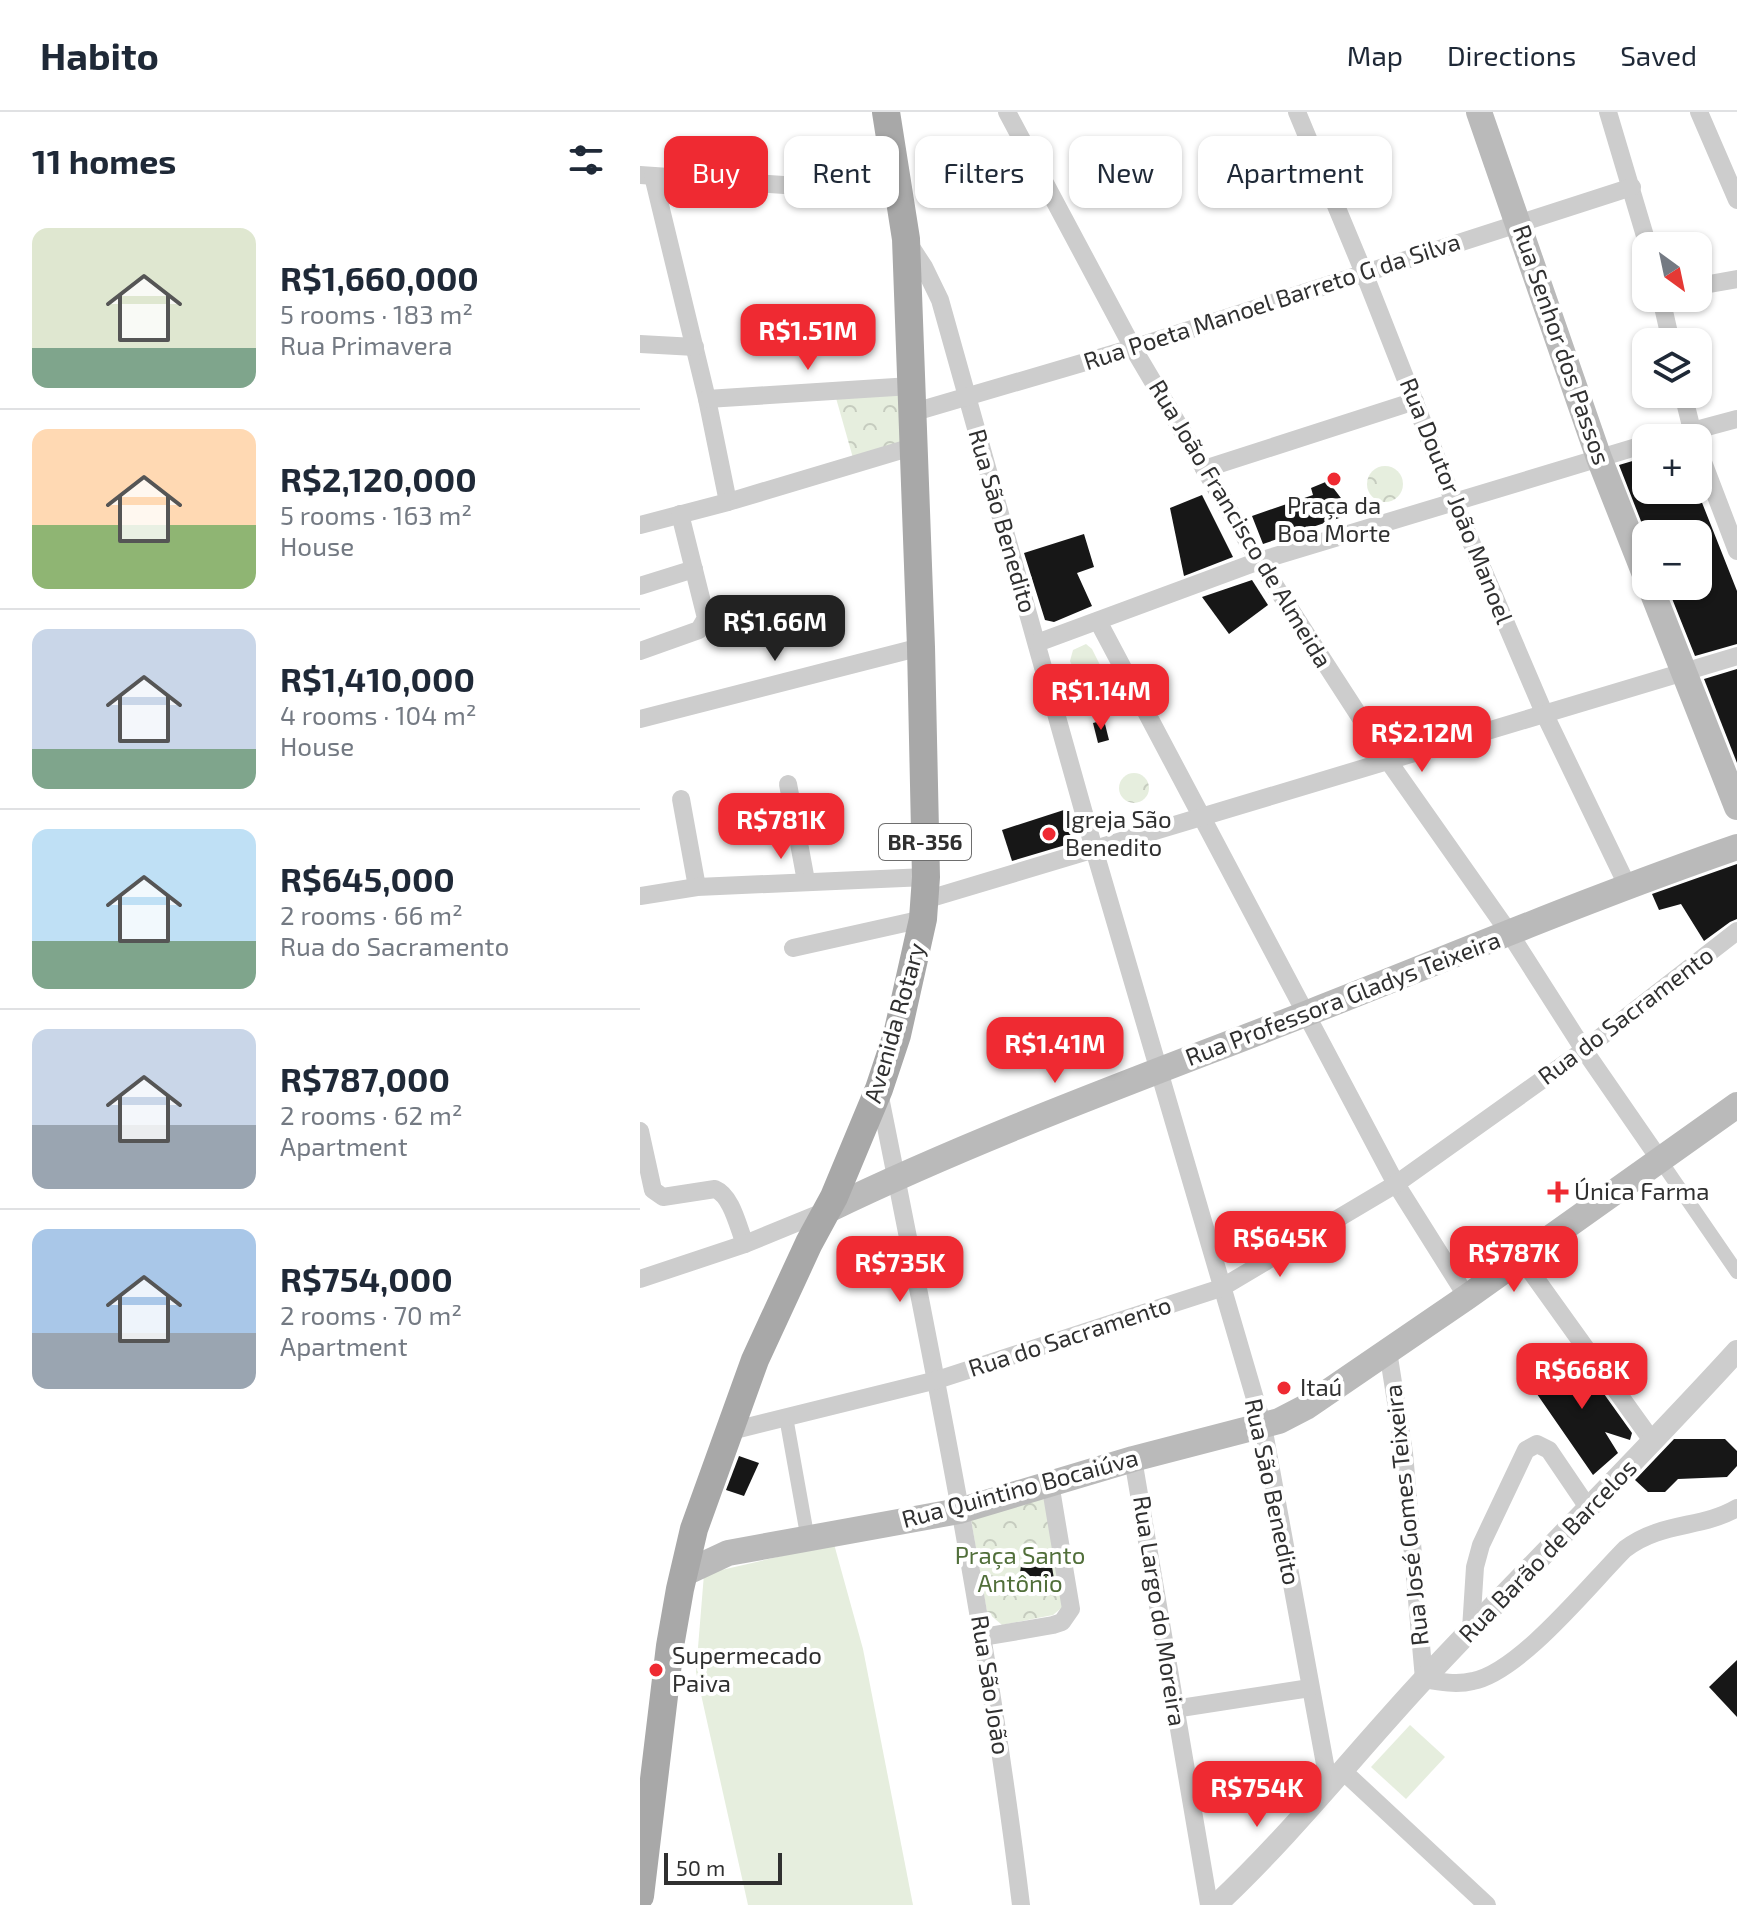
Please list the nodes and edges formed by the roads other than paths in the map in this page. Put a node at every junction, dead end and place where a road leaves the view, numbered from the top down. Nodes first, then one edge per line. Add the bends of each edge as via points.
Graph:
1 (886, 112) edge
2 (1007, 112) edge
3 (1297, 112) edge
4 (1479, 112) edge
5 (1608, 112) edge
6 (1699, 112) edge
7 (646, 176) edge
8 (1632, 187) junction
9 (900, 193) junction
10 (1737, 200) edge
11 (1518, 223) junction
12 (1644, 232) edge
13 (906, 239) junction
14 (1364, 273) junction
15 (1737, 279) edge
16 (1712, 283) edge
17 (640, 344) edge
18 (695, 347) junction
19 (1133, 348) junction
20 (707, 399) junction
21 (966, 399) junction
22 (911, 400) junction
23 (1415, 401) junction
24 (1737, 419) edge
25 (1712, 427) edge
26 (912, 447) junction
27 (1632, 448) edge
28 (1599, 458) junction
29 (1204, 469) junction
30 (1712, 486) edge
31 (728, 502) junction
32 (1454, 502) junction
33 (640, 515) edge
34 (674, 515) junction
35 (640, 525) edge
36 (1632, 542) edge
37 (1737, 551) edge
38 (1259, 561) junction
39 (694, 569) junction
40 (640, 586) edge
41 (1655, 600) edge
42 (1098, 621) junction
43 (1037, 643) junction
44 (921, 647) junction
45 (640, 651) edge
46 (1737, 656) edge
47 (1684, 673) junction
48 (1545, 715) junction
49 (640, 719) edge
50 (1389, 762) junction
51 (788, 784) dead end
52 (681, 799) dead end
53 (1737, 807) edge
54 (1202, 818) junction
55 (1737, 847) edge
56 (1094, 849) junction
57 (806, 881) junction
58 (1627, 885) junction
59 (697, 887) junction
60 (640, 896) edge
61 (925, 899) junction
62 (1737, 931) edge
63 (1510, 934) junction
64 (793, 948) dead end
65 (1306, 1014) junction
66 (1584, 1050) junction
67 (1159, 1070) junction
68 (879, 1089) junction
69 (1737, 1105) edge
70 (640, 1131) edge
71 (1660, 1160) junction
72 (896, 1177) junction
73 (1396, 1184) junction
74 (828, 1210) junction
75 (745, 1244) junction
76 (1521, 1258) junction
77 (1737, 1272) edge
78 (640, 1279) edge
79 (1221, 1288) junction
80 (1467, 1297) junction
81 (1388, 1351) junction
82 (1737, 1351) edge
83 (937, 1380) junction
84 (786, 1417) junction
85 (1263, 1426) junction
86 (727, 1432) junction
87 (1653, 1442) junction
88 (1133, 1459) junction
89 (1050, 1483) junction
90 (1737, 1508) edge
91 (1589, 1509) junction
92 (959, 1511) junction
93 (694, 1529) junction
94 (808, 1540) junction
95 (728, 1553) junction
96 (683, 1574) junction
97 (1471, 1629) junction
98 (983, 1637) junction
99 (1424, 1679) junction
100 (1310, 1688) junction
101 (1174, 1709) junction
102 (648, 1751) edge
103 (1336, 1778) junction
104 (640, 1896) edge
105 (1219, 1903) edge
106 (1021, 1905) edge
107 (1487, 1905) edge

1 - 9 main road, Avenida Rotary / BR-356
2 - 19 street, Rua João Francisco de Almeida
3 - 14 street, Rua Doutor João Manoel
4 - 11 main road, Rua Senhor dos Passos
5 - 8 street
6 - 10 street
7 - 9 street
7 - 18 street
8 - 11 street, Rua Poeta Manoel Barreto G da Silva
8 - 12 street
9 - 13 main road, Avenida Rotary / BR-356
11 - 14 street, Rua Poeta Manoel Barreto G da Silva
11 - 28 main road, Rua Senhor dos Passos
13 - 21 street, Rua São Benedito via 940,300
13 - 22 main road, Avenida Rotary / BR-356
14 - 19 street, Rua Poeta Manoel Barreto G da Silva
14 - 23 street, Rua Doutor João Manoel
15 - 16 street
17 - 18 street
18 - 20 street
19 - 21 street, Rua Poeta Manoel Barreto G da Silva
19 - 29 street, Rua João Francisco de Almeida
20 - 22 street, Rua Poeta Manoel Barreto G da Silva
20 - 31 street
21 - 22 street, Rua Poeta Manoel Barreto G da Silva
21 - 43 street, Rua São Benedito
22 - 26 main road, Avenida Rotary / BR-356
23 - 29 street
23 - 32 street, Rua Doutor João Manoel
24 - 25 street
26 - 31 street
26 - 44 main road, Avenida Rotary / BR-356
27 - 28 street
28 - 32 street
28 - 36 main road, Rua Senhor dos Passos
29 - 38 street, Rua João Francisco de Almeida
30 - 37 street
31 - 34 street
32 - 38 street
32 - 48 street, Rua Doutor João Manoel
33 - 34 street
34 - 35 street
34 - 39 street
38 - 42 street
38 - 50 street, Rua João Francisco de Almeida
39 - 40 street
39 - 45 street via 704,625
41 - 47 main road
42 - 43 street
42 - 54 street
43 - 56 street, Rua São Benedito
44 - 49 street
44 - 61 main road, Avenida Rotary / BR-356
46 - 47 street
47 - 48 street
47 - 53 main road
48 - 50 street
48 - 58 street, Rua Doutor João Manoel
50 - 54 street
50 - 63 street, Rua João Francisco de Almeida
51 - 57 street
52 - 59 street
54 - 56 street
54 - 65 street
55 - 58 main road, Rua Professora Gladys Teixeira
56 - 61 street
56 - 67 street, Rua São Benedito
57 - 59 street
57 - 61 street
58 - 63 main road, Rua Professora Gladys Teixeira
59 - 60 street
61 - 64 street
61 - 68 main road, Avenida Rotary / BR-356 via 897,1035
62 - 66 street, Rua do Sacramento
63 - 65 main road, Rua Professora Gladys Teixeira
63 - 66 street, Rua João Francisco de Almeida
65 - 67 main road, Rua Professora Gladys Teixeira
65 - 73 street
66 - 71 street, Rua João Francisco de Almeida
66 - 73 street, Rua do Sacramento
67 - 72 main road, Rua Professora Gladys Teixeira
67 - 79 street, Rua São Benedito
68 - 72 street, Rua São João
68 - 74 main road, Avenida Rotary / BR-356
69 - 71 main road, Rua Quintino Bocaiúva
70 - 75 street via 653,1190 663,1197 721,1192
71 - 76 main road, Rua Quintino Bocaiúva
71 - 77 street
72 - 74 main road, Rua Professora Gladys Teixeira
72 - 83 street, Rua São João
73 - 79 street, Rua do Sacramento
73 - 80 street
74 - 75 street, Rua Professora Gladys Teixeira
74 - 86 main road, Avenida Rotary / BR-356 via 755,1360
75 - 78 street, Rua Professora Gladys Teixeira
76 - 80 main road, Rua Quintino Bocaiúva
76 - 87 street
79 - 83 street, Rua do Sacramento
79 - 85 street, Rua São Benedito
80 - 81 main road, Rua Quintino Bocaiúva
81 - 85 main road, Rua Quintino Bocaiúva via 1306,1407
81 - 99 street, Rua José Gomes Teixeira via 1404,1453
82 - 87 street, Rua Barão de Barcelos
83 - 84 street, Rua do Sacramento
83 - 92 street, Rua São João
84 - 86 street, Rua do Sacramento
84 - 94 street
85 - 88 main road, Rua Quintino Bocaiúva
85 - 100 street, Rua São Benedito
86 - 93 main road, Avenida Rotary / BR-356
87 - 91 street, Rua Barão de Barcelos
88 - 89 main road, Rua Quintino Bocaiúva
88 - 101 street, Rua Largo do Moreira
89 - 92 main road, Rua Quintino Bocaiúva
89 - 98 street via 1071,1609 1053,1625
90 - 99 street via 1641,1537 1528,1650 1503,1668 1475,1681
91 - 97 street, Rua Barão de Barcelos
91 - 97 street via 1549,1450 1537,1444 1526,1450 1481,1545
92 - 94 main road, Rua Quintino Bocaiúva
92 - 98 street, Rua São João
93 - 95 main road
93 - 96 main road, Avenida Rotary / BR-356
94 - 95 main road, Rua Quintino Bocaiúva
95 - 96 main road, Rua Quintino Bocaiúva
96 - 102 main road, Avenida Rotary / BR-356
97 - 99 street, Rua Barão de Barcelos
98 - 106 street, Rua São João
99 - 103 street, Rua Barão de Barcelos
100 - 101 street
100 - 103 street, Rua São Benedito
101 - 105 street, Rua Largo do Moreira
102 - 104 main road, Avenida Rotary / BR-356
103 - 105 street, Rua Barão de Barcelos
103 - 107 street

